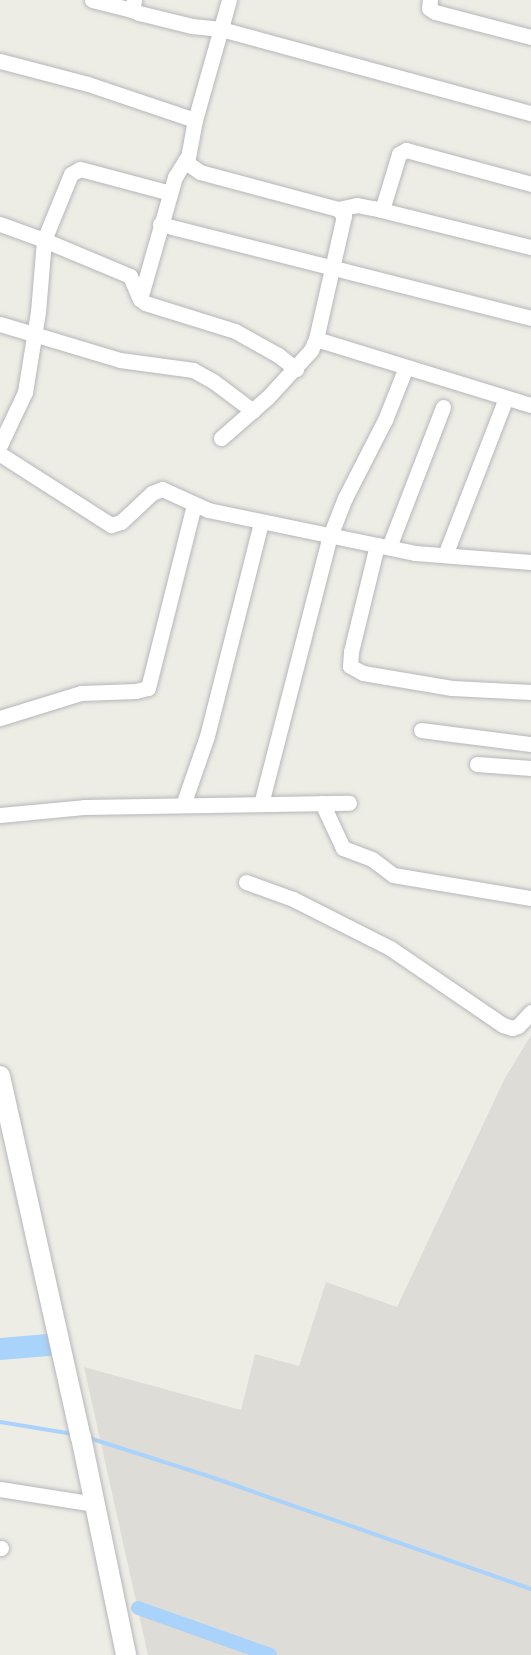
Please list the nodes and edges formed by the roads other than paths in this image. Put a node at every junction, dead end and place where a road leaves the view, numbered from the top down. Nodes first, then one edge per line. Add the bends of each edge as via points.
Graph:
1 (92, 0) edge
2 (229, 0) edge
3 (430, 0) edge
4 (133, 5) edge
5 (221, 29) junction
6 (531, 37) edge
7 (0, 61) edge
8 (531, 113) edge
9 (195, 120) junction
10 (187, 158) junction
11 (531, 184) edge
12 (170, 193) junction
13 (338, 209) junction
14 (382, 210) junction
15 (0, 224) edge
16 (160, 224) junction
17 (44, 240) junction
18 (531, 247) edge
19 (333, 267) junction
20 (140, 299) junction
21 (531, 318) edge
22 (0, 324) edge
23 (34, 334) junction
24 (316, 339) junction
25 (406, 367) junction
26 (296, 369) junction
27 (506, 398) junction
28 (531, 405) edge
29 (443, 407) dead end
30 (252, 411) junction
31 (221, 438) dead end
32 (0, 445) edge
33 (0, 454) edge
34 (194, 505) junction
35 (261, 522) junction
36 (330, 536) junction
37 (383, 546) junction
38 (446, 555) junction
39 (531, 562) edge
40 (531, 692) edge
41 (0, 718) edge
42 (421, 730) dead end
43 (531, 744) edge
44 (477, 764) dead end
45 (531, 768) edge
46 (322, 803) junction
47 (349, 803) dead end
48 (261, 804) junction
49 (183, 805) junction
50 (0, 815) edge
51 (246, 882) dead end
52 (531, 898) edge
53 (531, 1012) edge
54 (0, 1076) edge
55 (0, 1489) edge
56 (95, 1504) junction
57 (126, 1655) edge

1 - 4 street
2 - 5 street
3 - 6 street via 429,9 435,12
4 - 5 street via 192,26
5 - 8 street
5 - 9 street
7 - 9 street via 88,84
9 - 10 street
10 - 12 street
10 - 13 street via 191,168 200,172
11 - 14 street via 406,150 399,153
12 - 16 street
12 - 17 street via 75,170
13 - 14 street via 357,206
13 - 19 street via 344,216
14 - 18 street
15 - 17 street
16 - 19 street
16 - 20 street
17 - 20 street via 130,276
17 - 23 street
19 - 21 street
19 - 24 street
20 - 26 street via 157,308 235,331
22 - 23 street
23 - 30 street via 120,360 192,370
23 - 32 street via 25,392
24 - 25 street
24 - 26 street
25 - 27 street
25 - 36 street
26 - 30 street
27 - 28 street
27 - 38 street
29 - 37 street
30 - 31 street
33 - 34 street via 111,525 121,522 157,490 168,491
34 - 35 street
34 - 41 street via 148,687 81,693
35 - 36 street
35 - 49 street via 207,736
36 - 37 street
36 - 48 street
37 - 38 street
37 - 40 street via 353,643 350,666 363,673 441,686
38 - 39 street
42 - 43 street
44 - 45 street
46 - 47 street
46 - 48 street
46 - 52 street via 342,848 372,859 393,875
48 - 49 street
49 - 50 street via 84,807
51 - 53 street via 292,899 390,948 502,1025 518,1026
54 - 56 street
55 - 56 street
56 - 57 street

